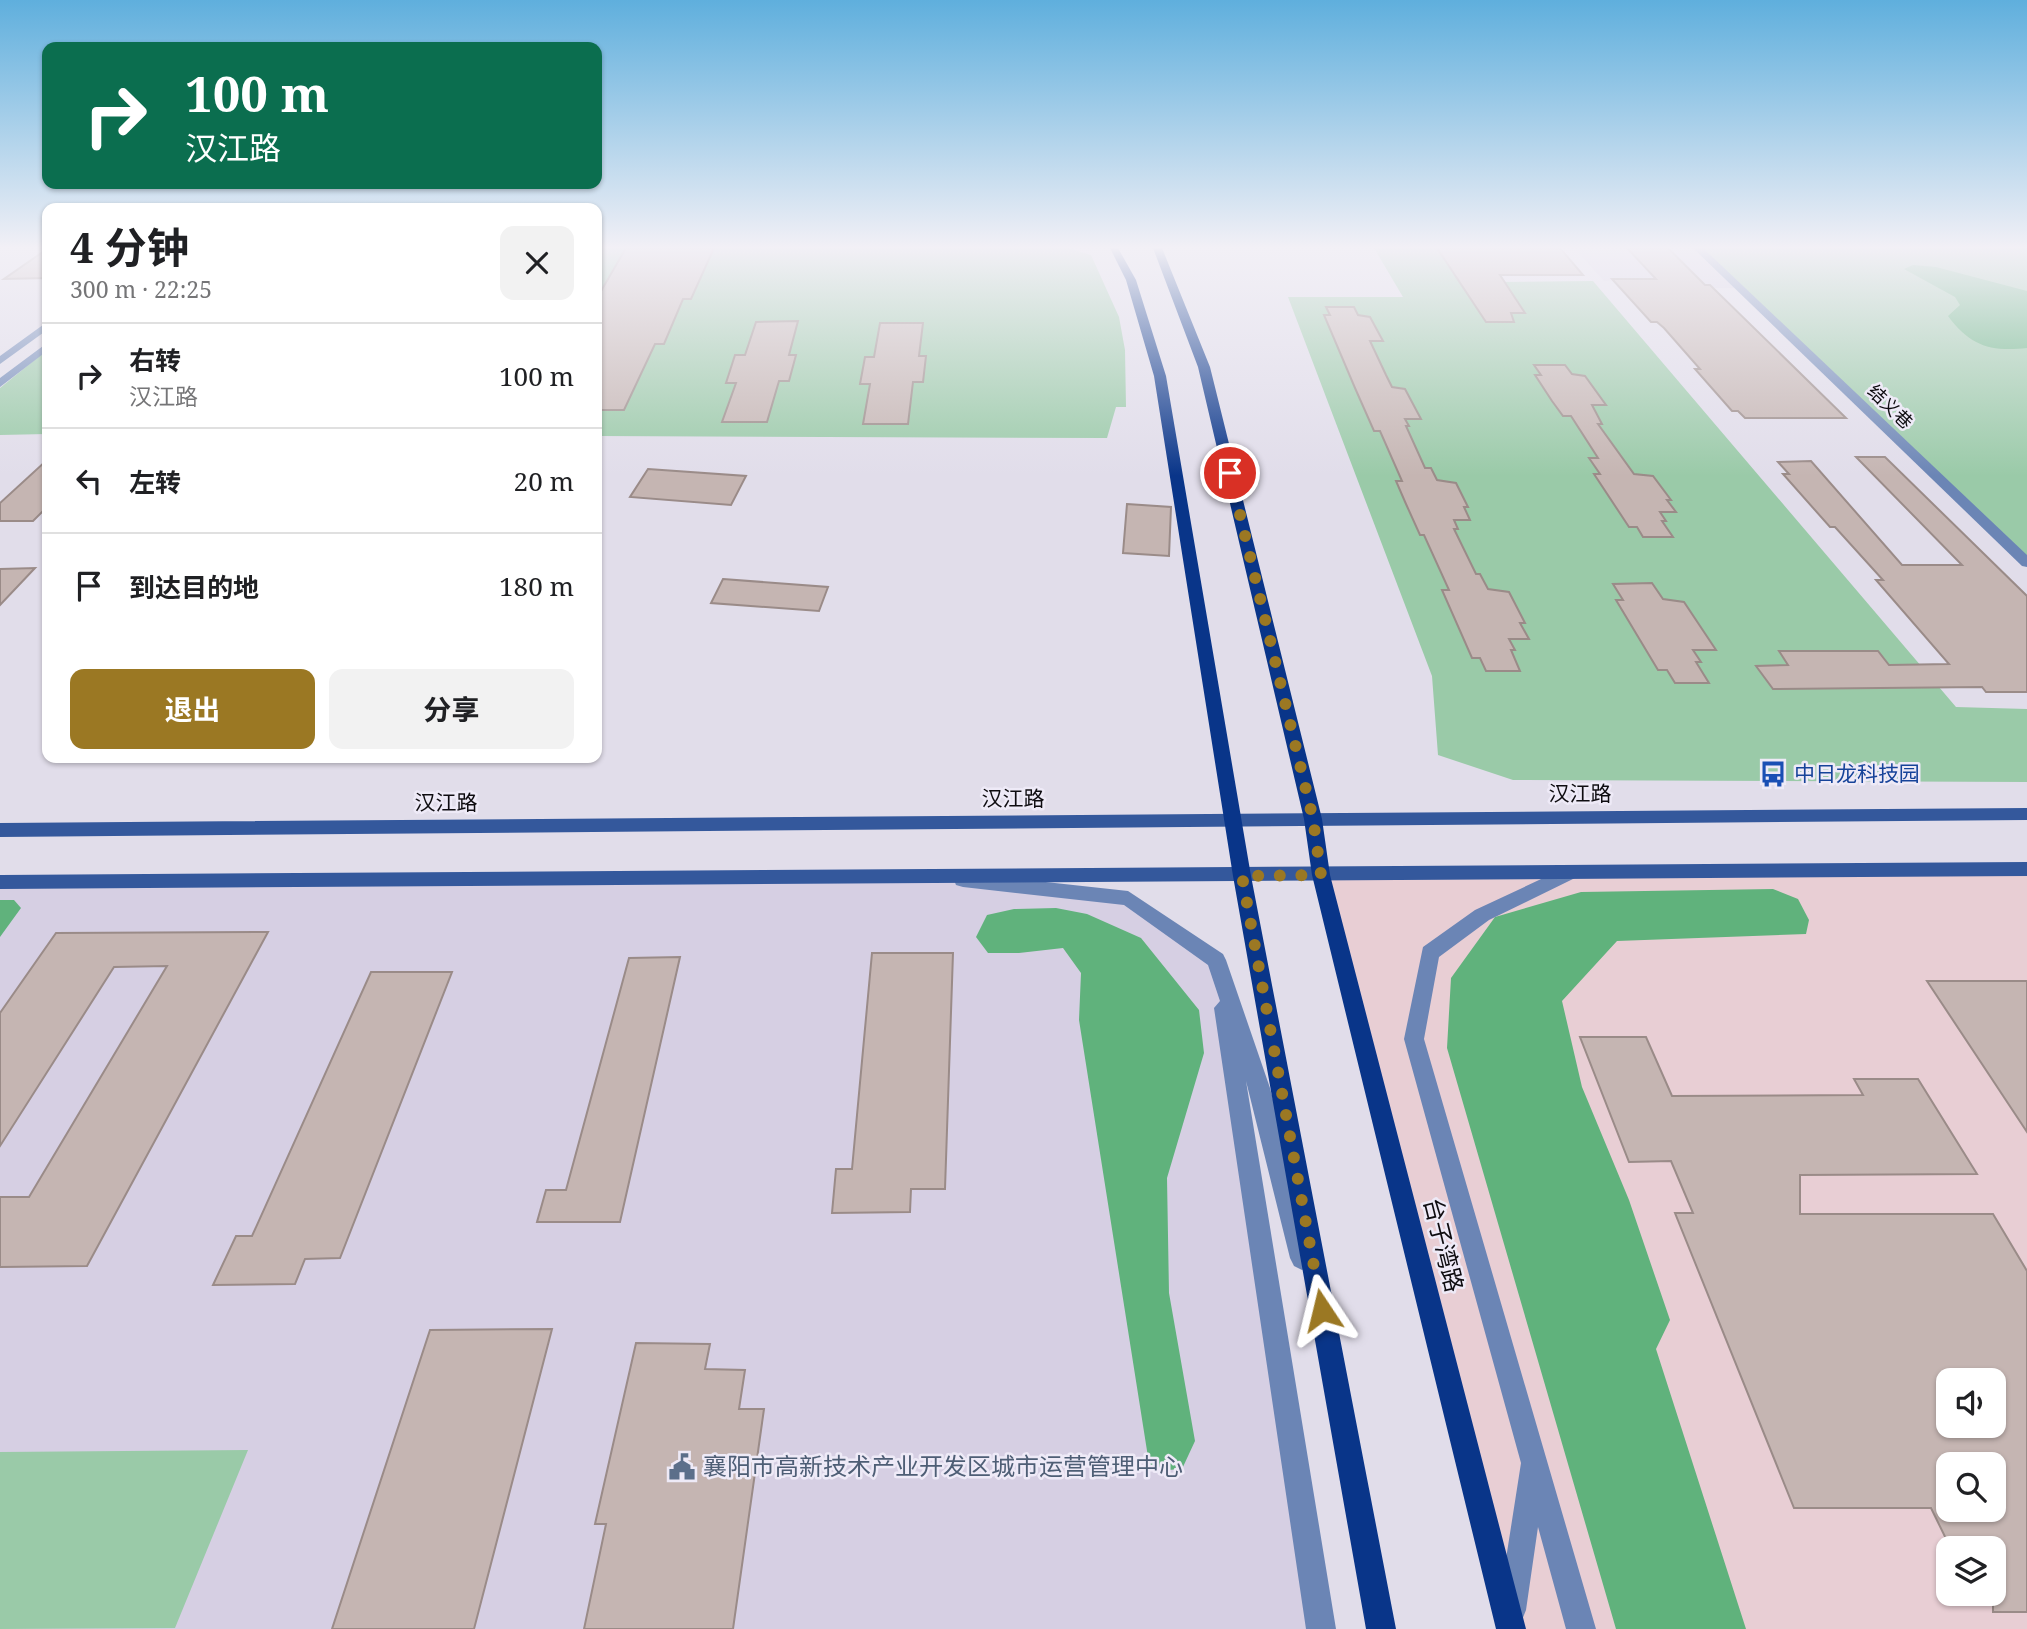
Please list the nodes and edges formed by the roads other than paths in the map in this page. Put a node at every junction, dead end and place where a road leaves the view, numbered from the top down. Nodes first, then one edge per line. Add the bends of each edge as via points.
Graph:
1 (1144, 324) edge
2 (1187, 324) edge
3 (1777, 324) edge
4 (42, 329) edge
5 (42, 350) edge
6 (0, 361) edge
7 (0, 384) edge
8 (2027, 563) edge
9 (2027, 814) edge
10 (1313, 819) junction
11 (1234, 820) junction
12 (0, 830) edge
13 (2027, 869) edge
14 (1569, 873) junction
15 (1321, 875) junction
16 (1242, 876) junction
17 (935, 877) junction
18 (0, 883) edge
19 (1216, 960) junction
20 (1343, 1419) junction
21 (1534, 1463) junction
22 (1510, 1627) edge
23 (1321, 1629) edge
24 (1381, 1629) edge
25 (1581, 1629) edge

1 - 11 main road via 1160,376
2 - 10 main road, 台子湾路 via 1204,367
3 - 8 street, 结义巷
4 - 6 street
5 - 7 street
9 - 10 main road, 汉江路
10 - 11 main road, 汉江路
10 - 15 main road, 台子湾路
11 - 12 main road, 汉江路
11 - 16 main road
13 - 14 main road
14 - 15 main road
14 - 21 street via 1482,915 1430,953 1414,1039
15 - 16 main road
15 - 22 main road, 台子湾路
16 - 17 main road
16 - 20 main road
17 - 18 main road
17 - 19 street via 1128,898
19 - 20 street via 1259,1088
19 - 23 street
20 - 24 main road
21 - 22 street
21 - 25 street

